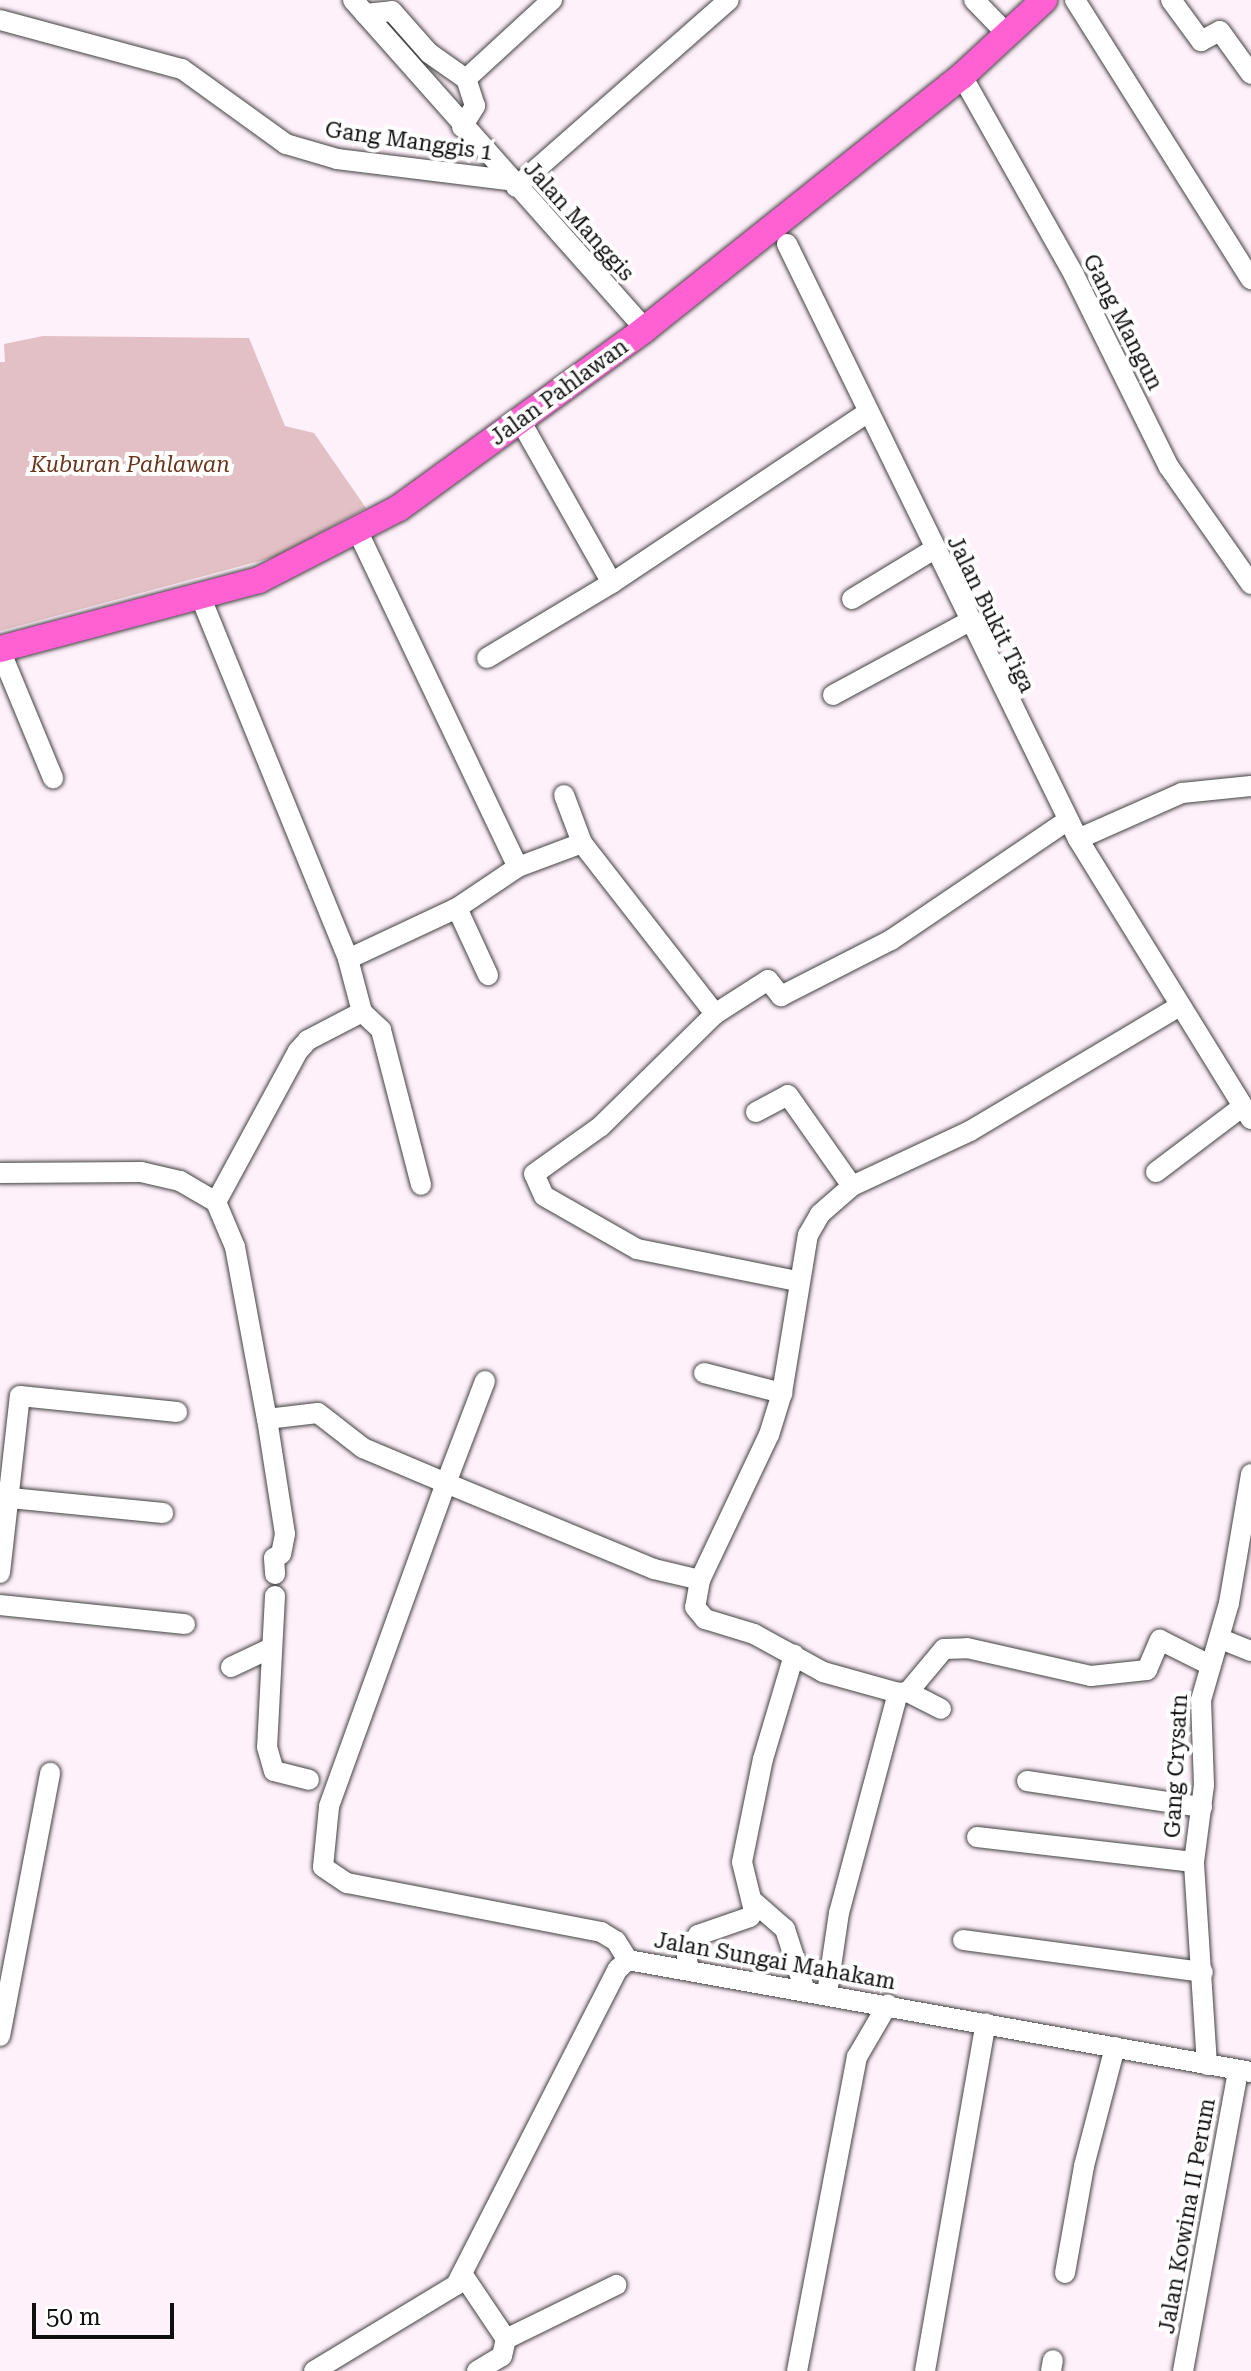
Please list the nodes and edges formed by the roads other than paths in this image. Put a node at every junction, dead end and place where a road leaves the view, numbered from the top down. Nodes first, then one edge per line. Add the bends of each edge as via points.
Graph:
1 (552, 0) edge
2 (729, 0) edge
3 (974, 0) edge
4 (1044, 0) edge
5 (1075, 0) edge
6 (1171, 0) edge
7 (359, 7) edge
8 (0, 20) edge
9 (1008, 35) junction
10 (1251, 74) edge
11 (962, 76) junction
12 (466, 79) junction
13 (462, 127) junction
14 (512, 184) junction
15 (782, 235) junction
16 (1251, 279) edge
17 (645, 329) junction
18 (867, 413) junction
19 (520, 420) junction
20 (358, 532) junction
21 (926, 554) junction
22 (612, 583) junction
23 (1251, 584) edge
24 (201, 598) junction
25 (852, 599) dead end
26 (968, 622) junction
27 (0, 649) edge
28 (487, 658) dead end
29 (833, 695) dead end
30 (53, 778) dead end
31 (1251, 786) edge
32 (564, 795) dead end
33 (1072, 830) junction
34 (582, 843) junction
35 (518, 867) junction
36 (457, 908) junction
37 (348, 959) junction
38 (488, 975) dead end
39 (1178, 1007) junction
40 (362, 1012) junction
41 (715, 1014) junction
42 (756, 1112) dead end
43 (1246, 1113) edge
44 (1156, 1172) dead end
45 (0, 1173) edge
46 (421, 1185) dead end
47 (852, 1186) junction
48 (216, 1202) junction
49 (797, 1281) junction
50 (704, 1373) dead end
51 (485, 1381) dead end
52 (782, 1393) junction
53 (177, 1412) dead end
54 (267, 1419) junction
55 (1251, 1474) edge
56 (446, 1483) junction
57 (5, 1498) edge
58 (163, 1513) dead end
59 (0, 1573) edge
60 (275, 1574) dead end
61 (700, 1580) junction
62 (275, 1596) dead end
63 (0, 1605) edge
64 (185, 1624) dead end
65 (1221, 1639) junction
66 (269, 1649) junction
67 (1251, 1651) edge
68 (794, 1655) junction
69 (1210, 1665) junction
70 (231, 1667) dead end
71 (903, 1693) junction
72 (941, 1709) dead end
73 (50, 1773) dead end
74 (309, 1780) dead end
75 (1027, 1781) dead end
76 (1202, 1807) junction
77 (977, 1837) dead end
78 (1194, 1862) junction
79 (754, 1902) junction
80 (963, 1940) dead end
81 (628, 1960) junction
82 (688, 1970) junction
83 (1203, 1972) junction
84 (805, 1991) junction
85 (827, 1994) junction
86 (888, 2004) junction
87 (986, 2023) junction
88 (0, 2036) edge
89 (1115, 2047) junction
90 (1207, 2065) junction
91 (1244, 2071) edge
92 (1065, 2273) dead end
93 (463, 2275) junction
94 (616, 2285) dead end
95 (506, 2339) junction
96 (314, 2371) edge
97 (477, 2371) edge
98 (797, 2371) edge
99 (925, 2371) edge
100 (1183, 2371) edge

1 - 12 street
2 - 14 street
3 - 9 street
4 - 9 main road, Jalan Pahlawan
5 - 16 street
6 - 10 street via 1201,41 1220,31
7 - 12 street via 392,11 429,53
7 - 13 street, Jalan Manggis
8 - 14 street, Gang Manggis 1 via 182,69 286,144 337,159
9 - 11 main road, Jalan Pahlawan
11 - 15 main road, Jalan Pahlawan
11 - 23 street, Gang Mangun via 1074,275 1169,467
12 - 13 street via 475,106
13 - 14 street, Jalan Manggis
14 - 17 street, Jalan Manggis
15 - 17 main road, Jalan Pahlawan
15 - 18 street, Jalan Bukit Tiga
17 - 19 main road, Jalan Pahlawan
18 - 21 street, Jalan Bukit Tiga
18 - 22 street
19 - 20 main road, Jalan Pahlawan
19 - 22 street
20 - 24 main road, Jalan Pahlawan via 304,561
20 - 35 street
21 - 25 street
21 - 26 street, Jalan Bukit Tiga
22 - 28 street
24 - 27 main road, Jalan Pahlawan
24 - 37 street
26 - 29 street
26 - 33 street, Jalan Bukit Tiga
27 - 30 street
31 - 33 street via 1182,793
32 - 34 street
33 - 39 street, Jalan Bukit Tiga
33 - 41 street via 891,940 781,996 768,980
34 - 35 street
34 - 41 street
35 - 36 street
36 - 37 street
36 - 38 street
37 - 40 street
39 - 43 street, Jalan Bukit Tiga
39 - 47 street via 970,1131
40 - 46 street via 381,1030
40 - 48 street via 298,1051
41 - 49 street via 600,1127 539,1167 533,1179 544,1196 637,1249
42 - 47 street via 788,1095
43 - 44 street
45 - 48 street via 141,1172 180,1181
47 - 49 street via 820,1214 808,1235
48 - 54 street via 235,1247
49 - 52 street
50 - 52 street
51 - 56 street
52 - 61 street via 748,1488
53 - 57 street via 20,1396
54 - 56 street via 318,1413 363,1448
54 - 60 street via 285,1534 281,1554 274,1558
55 - 65 street, Gang Crysatn
56 - 61 street via 654,1569
56 - 81 street via 329,1807 323,1867 347,1883 601,1932 616,1941
57 - 58 street
57 - 59 street
61 - 68 street via 699,1614
62 - 66 street
63 - 64 street
65 - 67 street
65 - 69 street, Gang Crysatn
66 - 70 street
66 - 74 street via 271,1764 274,1771
68 - 71 street via 823,1672
68 - 79 street via 763,1759 742,1862
69 - 71 street via 1160,1640 1147,1670 1091,1676 967,1648 944,1649
69 - 76 street, Gang Crysatn via 1201,1700
71 - 72 street
71 - 85 street via 839,1913
73 - 88 street
75 - 76 street
76 - 78 street, Gang Crysatn
77 - 78 street
78 - 83 street, Gang Crysatn
79 - 82 street via 750,1917 698,1935 687,1956
79 - 84 street via 785,1929
80 - 83 street
81 - 82 street, Jalan Sungai Mahakam
81 - 93 street, Jalan Sungai Mahakam via 618,1969
82 - 84 street, Jalan Sungai Mahakam
83 - 90 street, Gang Crysatn
84 - 85 street, Jalan Sungai Mahakam
85 - 86 street, Jalan Sungai Mahakam
86 - 87 street, Jalan Sungai Mahakam
86 - 98 street via 857,2057
87 - 89 street, Jalan Sungai Mahakam
87 - 99 street
89 - 90 street, Jalan Sungai Mahakam
89 - 92 street via 1084,2166
90 - 91 street, Jalan Sungai Mahakam
91 - 100 street, Jalan Kowina II Perum
93 - 95 street
93 - 96 street, Jalan Sungai Mahakam via 438,2298
94 - 95 street
95 - 97 street via 502,2356

